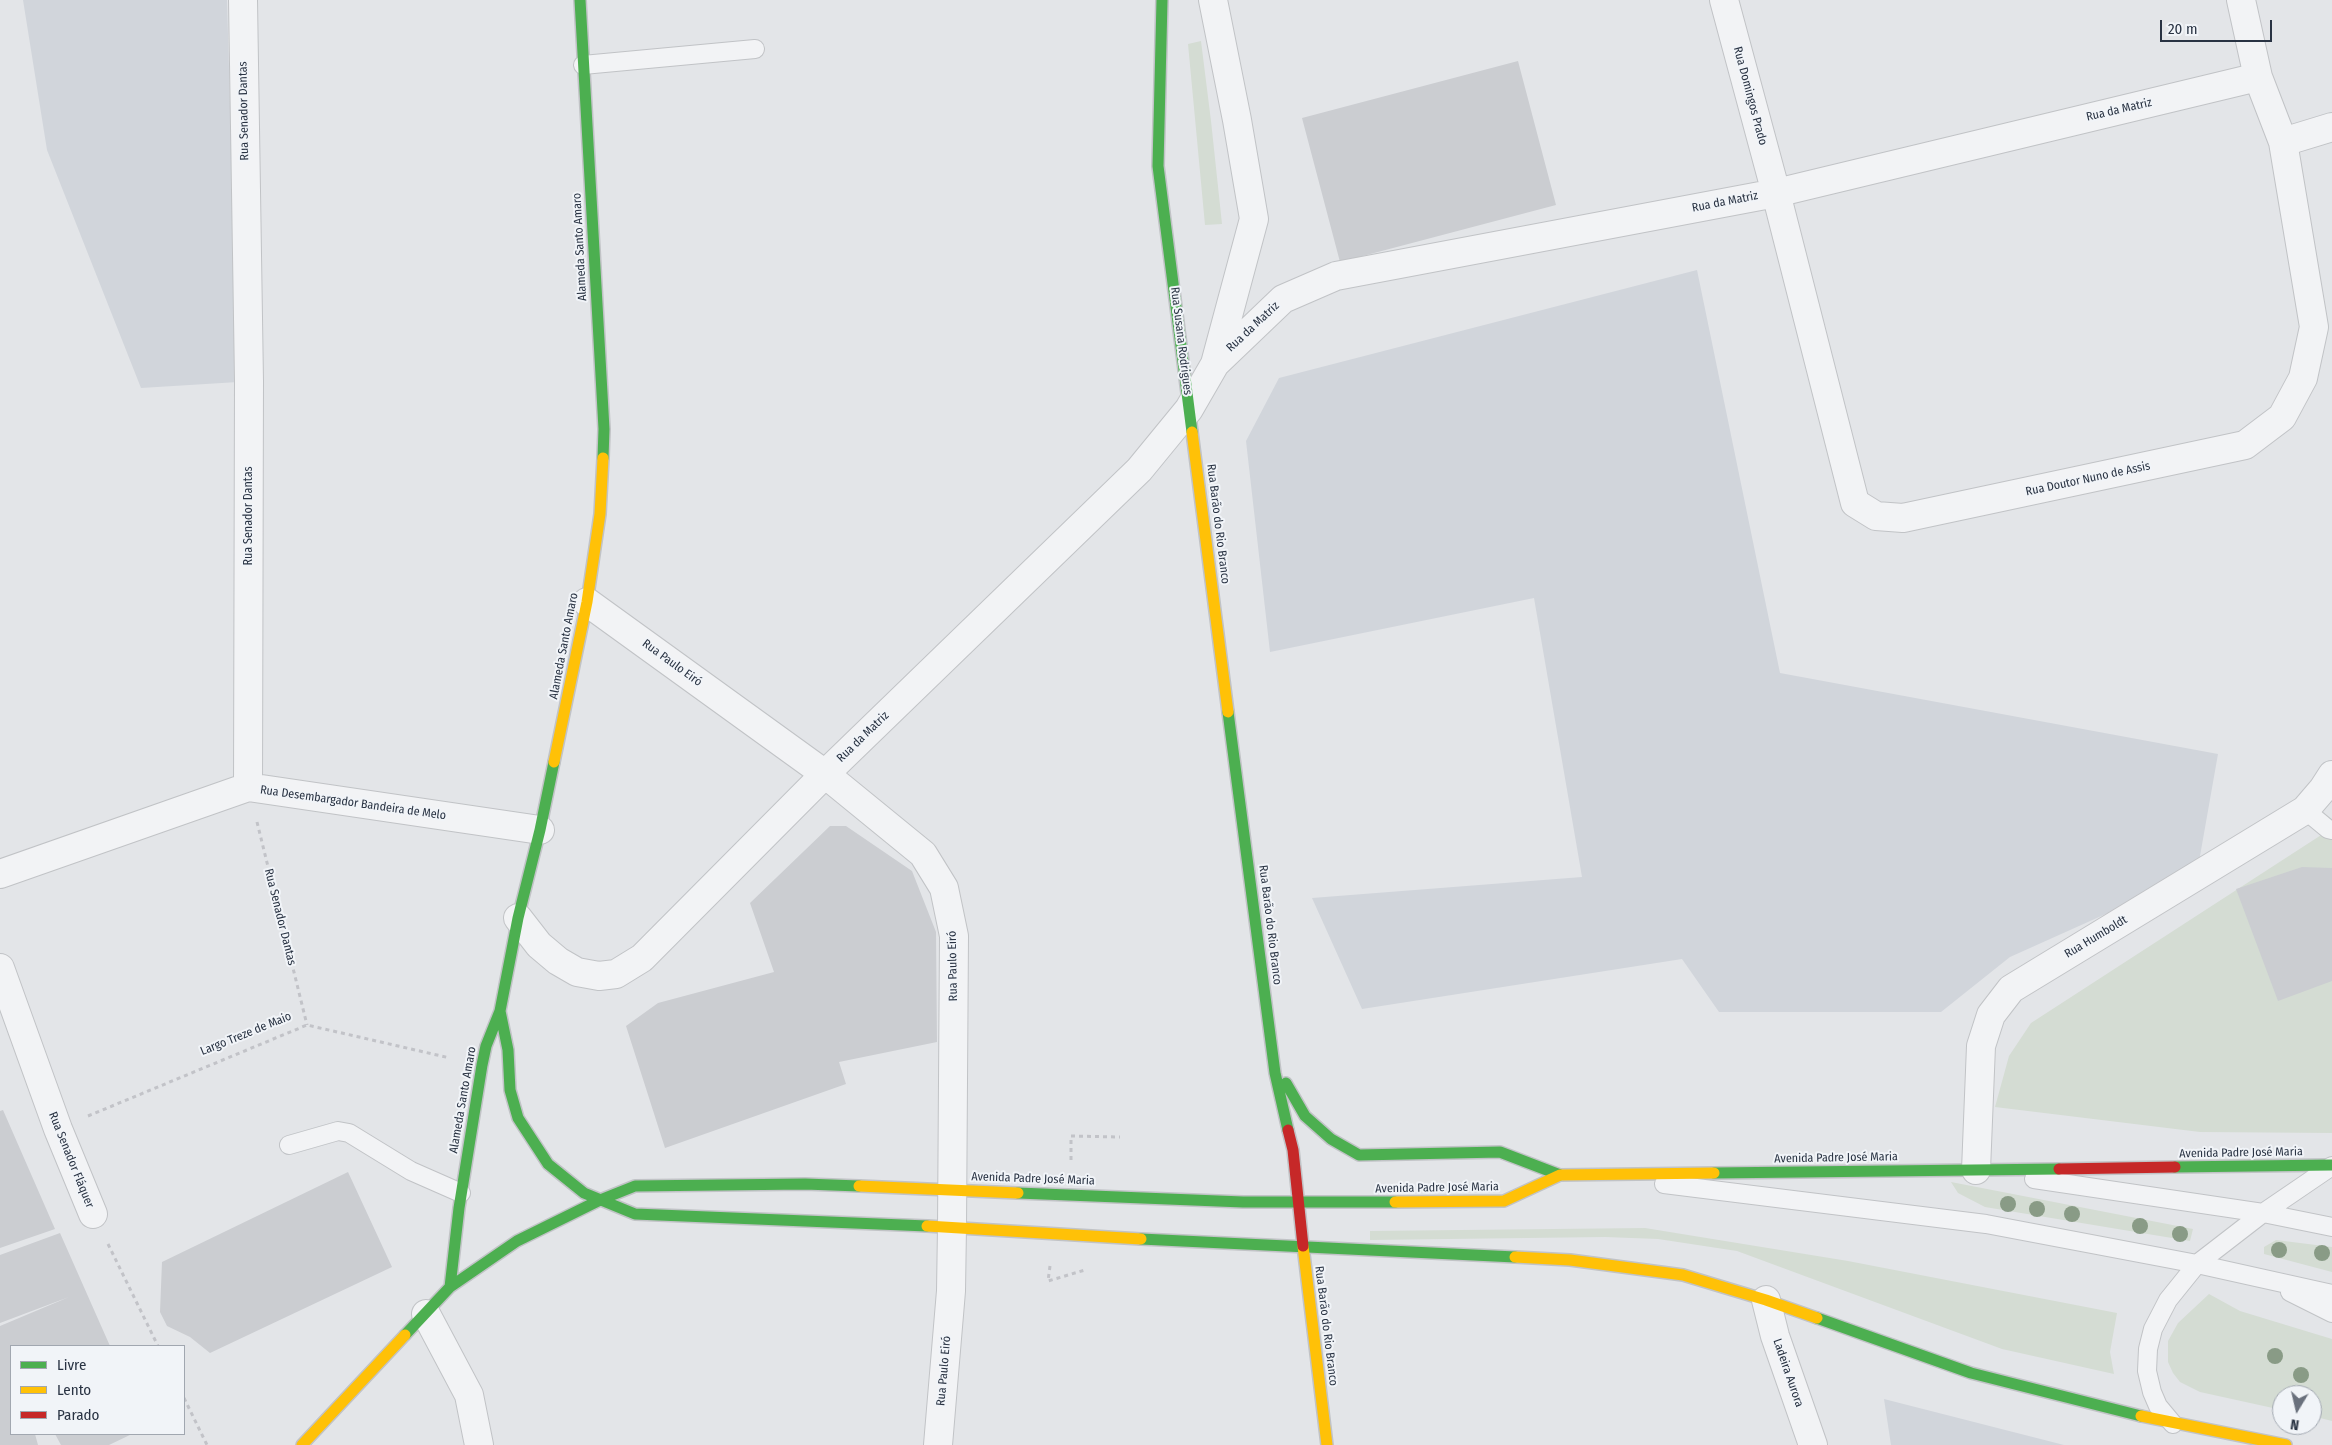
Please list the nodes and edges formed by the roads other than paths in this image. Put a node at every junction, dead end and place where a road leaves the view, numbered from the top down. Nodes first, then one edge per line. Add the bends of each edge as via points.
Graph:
1 (243, 0) edge
2 (580, 0) edge
3 (1162, 0) edge
4 (1213, 0) edge
5 (1724, 0) edge
6 (2241, 0) edge
7 (755, 49) dead end
8 (583, 65) junction
9 (2258, 77) junction
10 (2332, 127) edge
11 (2283, 142) junction
12 (1776, 193) junction
13 (1214, 364) junction
14 (1190, 408) junction
15 (588, 602) junction
16 (825, 774) junction
17 (2332, 775) edge
18 (248, 788) junction
19 (2304, 810) junction
20 (540, 830) junction
21 (2332, 830) edge
22 (0, 874) edge
23 (518, 918) junction
24 (0, 968) edge
25 (500, 1011) junction
26 (1275, 1072) junction
27 (289, 1145) dead end
28 (2332, 1166) edge
29 (1976, 1170) junction
30 (1560, 1175) junction
31 (1591, 1175) junction
32 (952, 1189) junction
33 (461, 1193) junction
34 (600, 1200) junction
35 (1298, 1202) junction
36 (2263, 1213) junction
37 (93, 1214) road end
38 (952, 1227) junction
39 (2332, 1227) edge
40 (1303, 1246) junction
41 (2197, 1264) junction
42 (2269, 1281) junction
43 (450, 1286) junction
44 (2332, 1294) edge
45 (1766, 1300) junction
46 (2332, 1313) edge
47 (426, 1314) junction
48 (2174, 1424) junction
49 (302, 1445) edge
50 (479, 1445) edge
51 (938, 1445) edge
52 (1327, 1445) edge
53 (1813, 1445) edge
54 (2286, 1445) edge

1 - 18 street, Rua Senador Dantas via 249,381
2 - 8 main road, Alameda Santo Amaro
3 - 14 main road, Rua Susana Rodrigues via 1158,166
4 - 13 street, Rua Susana Rodrigues via 1254,219
5 - 12 street, Rua Domingos Prado
6 - 9 street, Rua Doutor Nuno de Assis
7 - 8 lane
8 - 15 main road, Alameda Santo Amaro via 604,429 600,514
9 - 11 street, Rua Doutor Nuno de Assis
9 - 12 street, Rua da Matriz
10 - 11 street
11 - 12 street, Rua Doutor Nuno de Assis via 2314,327 2304,378 2282,417 2246,445 1902,518 1876,516 1855,503
12 - 13 street, Rua da Matriz via 1336,276 1283,299
13 - 14 street, Rua Susana Rodrigues
14 - 16 street, Rua da Matriz via 1139,470
14 - 26 main road, Rua Barão do Rio Branco
15 - 16 street, Rua Paulo Eiró
15 - 20 main road, Alameda Santo Amaro
16 - 23 street, Rua da Matriz via 642,958 616,974 599,976 577,972 539,945
16 - 32 street, Rua Paulo Eiró via 923,854 944,888 954,936
17 - 19 street, Rua Humboldt
18 - 20 street, Rua Desembargador Bandeira de Melo
18 - 22 street, Rua Desembargador Bandeira de Melo
19 - 21 lane
19 - 29 street, Rua Humboldt via 2011,989 1991,1015 1982,1046
20 - 23 main road, Alameda Santo Amaro
23 - 25 main road, Alameda Santo Amaro
24 - 37 street, Rua Senador Fláquer via 58,1129
25 - 33 main road, Alameda Santo Amaro via 486,1046
25 - 34 main road via 508,1050 510,1090 518,1118 548,1164 584,1193
26 - 30 main road via 1290,1087 1305,1116 1359,1156 1500,1152
26 - 35 main road, Rua Barão do Rio Branco via 1293,1150
27 - 33 lane via 338,1131 349,1133 411,1170
28 - 29 main road, Avenida Padre José Maria
28 - 36 lane
29 - 31 main road, Avenida Padre José Maria
29 - 36 lane
30 - 31 main road, Avenida Padre José Maria
30 - 35 main road, Avenida Padre José Maria via 1504,1201
31 - 41 lane via 1986,1224
32 - 34 main road, Avenida Padre José Maria via 805,1184 635,1186
32 - 35 main road, Avenida Padre José Maria
32 - 38 street, Rua Paulo Eiró
33 - 43 main road, Alameda Santo Amaro
34 - 38 main road via 635,1214
34 - 43 main road, Avenida Padre José Maria via 518,1241
35 - 40 main road, Rua Barão do Rio Branco
36 - 39 lane
36 - 41 lane
38 - 40 main road
38 - 51 street, Rua Paulo Eiró via 951,1291
40 - 45 main road via 1570,1260 1683,1275
40 - 52 main road, Rua Barão do Rio Branco
41 - 42 lane
41 - 48 lane via 2168,1300 2148,1349 2152,1392 2158,1406
42 - 44 lane
42 - 46 lane
43 - 47 main road
45 - 48 main road via 1971,1373
45 - 53 street, Ladeira Aurora via 1775,1336
47 - 49 main road
47 - 50 street via 469,1395
48 - 54 main road

